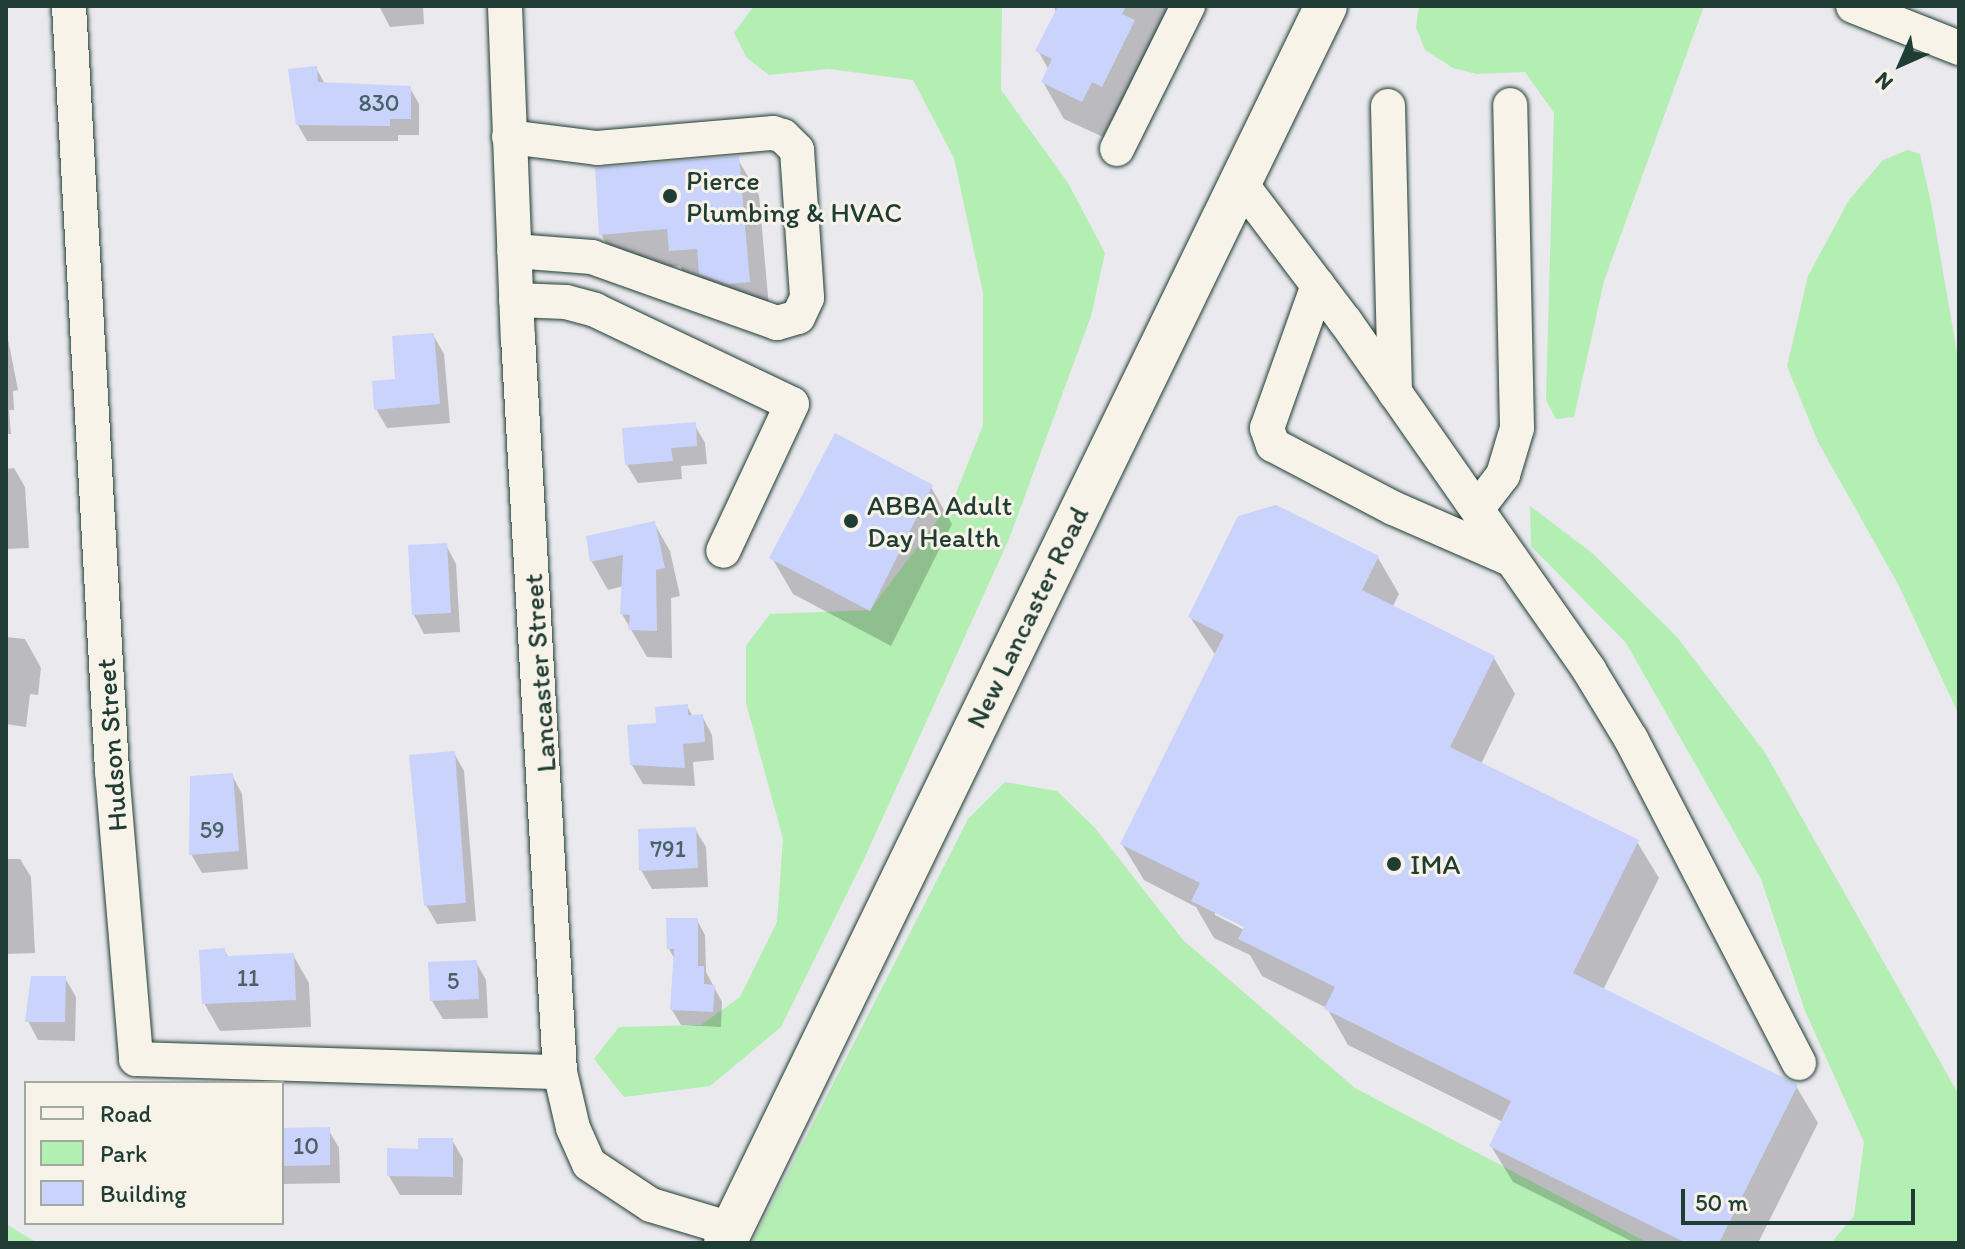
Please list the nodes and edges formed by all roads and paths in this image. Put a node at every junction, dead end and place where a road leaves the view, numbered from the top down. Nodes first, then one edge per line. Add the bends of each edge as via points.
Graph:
1 (69, 6) edge
2 (505, 6) edge
3 (1188, 6) edge
4 (1326, 6) edge
5 (1853, 6) edge
6 (1959, 48) edge
7 (1510, 105) dead end
8 (1388, 106) dead end
9 (509, 137) junction
10 (1117, 149) dead end
11 (1239, 181) junction
12 (514, 251) junction
13 (1318, 285) junction
14 (516, 300) junction
15 (1395, 393) junction
16 (1477, 509) junction
17 (723, 551) dead end
18 (1513, 560) junction
19 (1799, 1063) dead end
20 (560, 1072) junction
21 (728, 1236) edge

1 - 20 street, Hudson Street via 112,771 136,1059
2 - 9 street, Lancaster Street
3 - 10 street
4 - 11 main road, New Lancaster Road
5 - 6 street
7 - 16 street via 1517,428 1503,475
8 - 15 street
9 - 12 street, Lancaster Street
9 - 12 street via 597,148 783,136 797,150 807,298 798,317 777,323 592,257
11 - 13 street
11 - 21 main road, New Lancaster Road
12 - 14 street, Lancaster Street
13 - 15 street
13 - 18 street via 1267,428 1273,445 1393,508
14 - 17 street via 566,302 595,310 792,404
14 - 20 street, Lancaster Street
15 - 16 street
16 - 18 street
18 - 19 street via 1631,739
20 - 21 street, Lancaster Street via 573,1128 589,1164 651,1205

